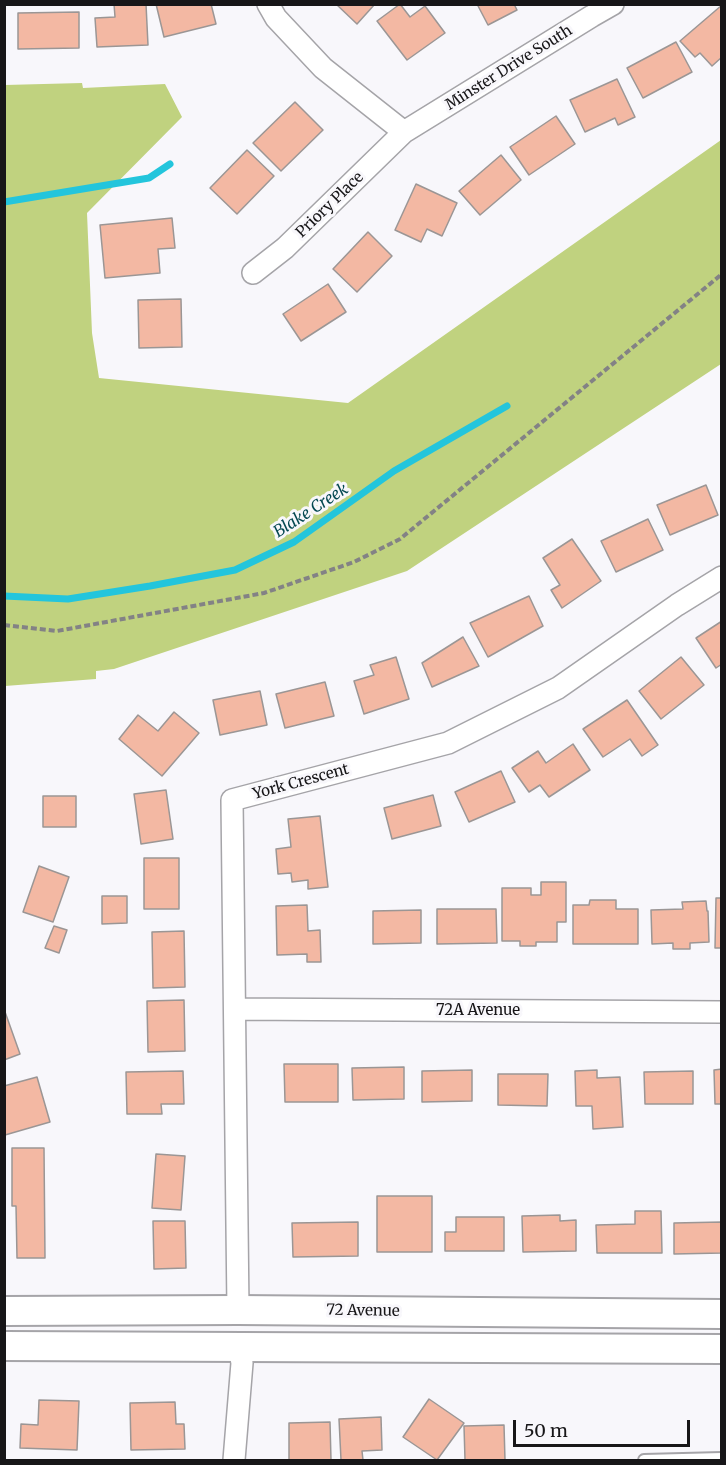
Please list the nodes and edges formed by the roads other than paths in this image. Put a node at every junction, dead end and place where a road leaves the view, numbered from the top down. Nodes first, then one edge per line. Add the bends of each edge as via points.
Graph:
1 (268, 4) edge
2 (613, 4) edge
3 (589, 10) edge
4 (404, 132) junction
5 (253, 273) dead end
6 (722, 577) edge
7 (235, 1009) junction
8 (722, 1012) edge
9 (238, 1310) junction
10 (4, 1311) edge
11 (722, 1314) edge
12 (4, 1346) edge
13 (239, 1347) junction
14 (722, 1348) edge
15 (722, 1458) edge
16 (644, 1460) edge
17 (234, 1461) edge

1 - 4 street via 276,18 323,68
2 - 3 street, Minster Drive South
3 - 4 street, Minster Drive South
4 - 5 street, Priory Place via 285,248
6 - 7 street, York Crescent via 558,688 448,743 232,800
7 - 8 street, 72A Avenue
7 - 9 street, York Crescent
9 - 10 main road, 72 Avenue
9 - 11 main road, 72 Avenue
12 - 13 main road
13 - 14 main road
13 - 17 street via 242,1363
15 - 16 lane

